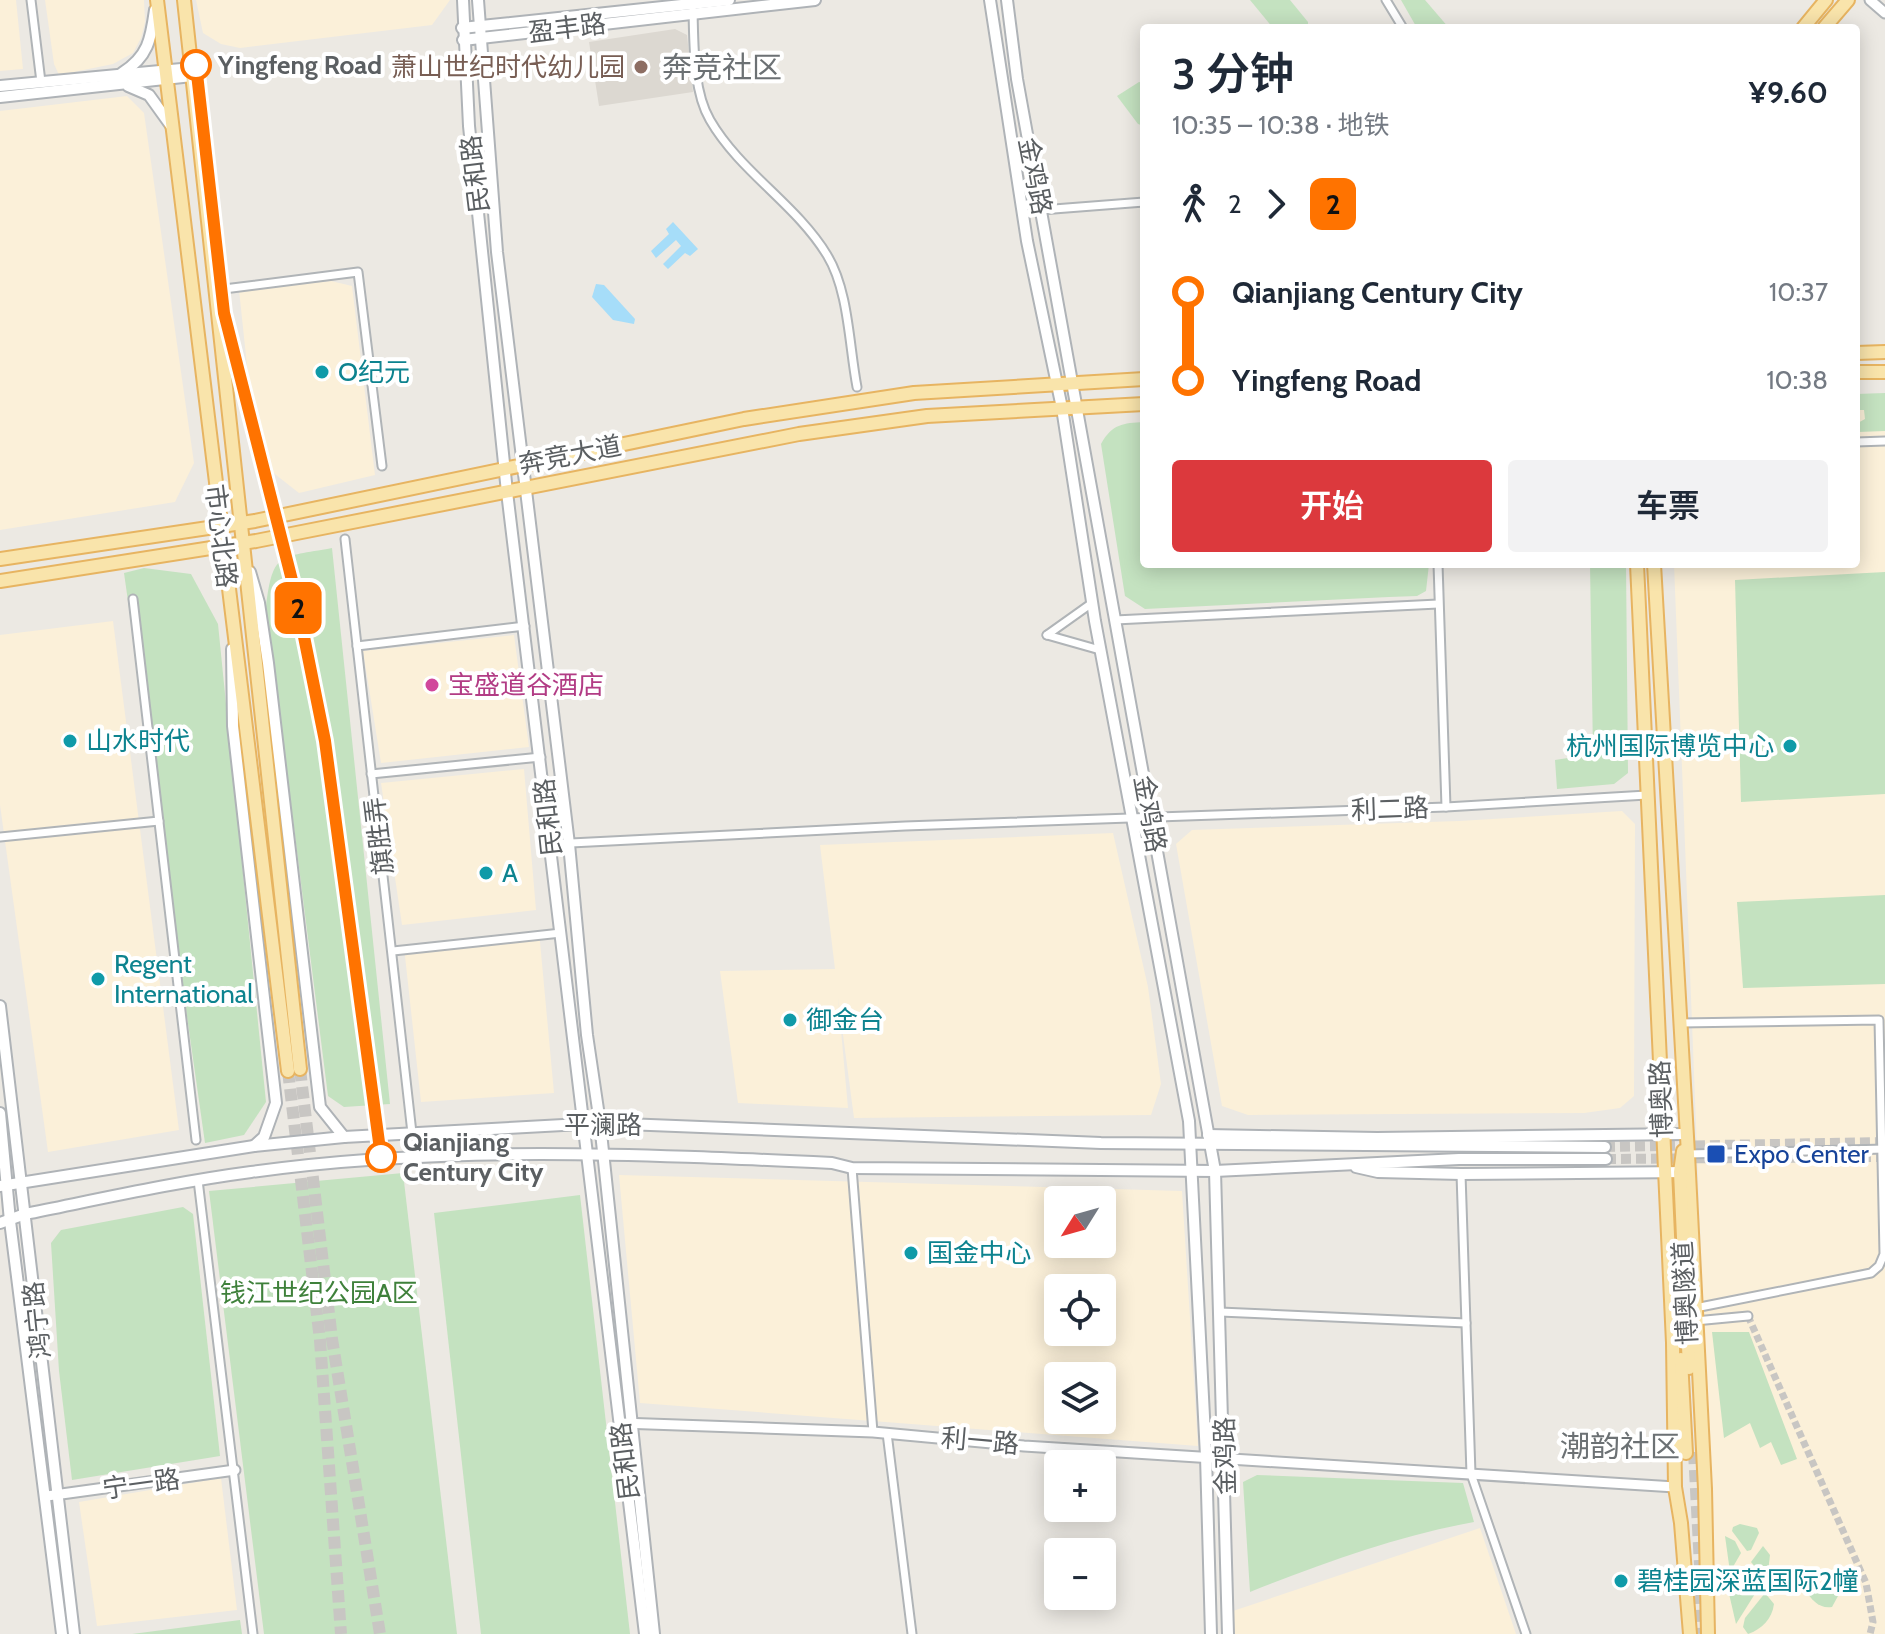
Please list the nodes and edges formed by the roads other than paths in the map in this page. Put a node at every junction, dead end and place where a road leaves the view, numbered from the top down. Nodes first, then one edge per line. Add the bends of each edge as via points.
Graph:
1 (31, 0) edge
2 (156, 0) edge
3 (184, 0) edge
4 (463, 0) edge
5 (478, 0) edge
6 (729, 0) edge
7 (815, 0) edge
8 (990, 0) edge
9 (1007, 0) edge
10 (1386, 0) edge
11 (1826, 0) edge
12 (1848, 0) edge
13 (1870, 0) edge
14 (692, 6) edge
15 (1885, 13) edge
16 (1401, 24) edge
17 (1806, 24) edge
18 (1827, 24) edge
19 (479, 25) junction
20 (463, 34) junction
21 (479, 38) junction
22 (192, 72) junction
23 (166, 74) junction
24 (118, 80) junction
25 (41, 82) junction
26 (0, 86) edge
27 (0, 97) edge
28 (172, 127) junction
29 (1140, 202) edge
30 (1041, 210) junction
31 (216, 290) junction
32 (1885, 352) edge
33 (1860, 353) edge
34 (1860, 372) edge
35 (1885, 372) edge
36 (1140, 379) edge
37 (1057, 383) junction
38 (1074, 383) junction
39 (857, 387) dead end
40 (1140, 404) edge
41 (1077, 406) junction
42 (1062, 408) junction
43 (1885, 441) edge
44 (1860, 442) edge
45 (524, 465) junction
46 (382, 466) dead end
47 (505, 468) junction
48 (527, 490) junction
49 (507, 492) junction
50 (240, 523) junction
51 (219, 526) junction
52 (345, 539) dead end
53 (242, 543) junction
54 (222, 545) junction
55 (0, 559) edge
56 (1438, 568) edge
57 (1637, 568) edge
58 (1654, 568) edge
59 (0, 581) edge
60 (133, 599) dead end
61 (1092, 603) junction
62 (1438, 604) junction
63 (1115, 620) junction
64 (231, 623) junction
65 (525, 626) junction
66 (357, 646) junction
67 (1100, 650) junction
68 (541, 757) junction
69 (371, 774) junction
70 (1647, 795) junction
71 (1446, 807) junction
72 (1151, 819) junction
73 (1132, 820) junction
74 (159, 821) junction
75 (0, 837) edge
76 (551, 844) junction
77 (569, 844) junction
78 (561, 933) junction
79 (393, 951) junction
80 (0, 1006) edge
81 (1680, 1023) junction
82 (0, 1113) edge
83 (600, 1123) junction
84 (584, 1124) junction
85 (412, 1133) junction
86 (1686, 1134) junction
87 (1663, 1135) junction
88 (344, 1137) junction
89 (196, 1140) dead end
90 (1209, 1140) junction
91 (1191, 1142) junction
92 (254, 1146) junction
93 (1882, 1149) edge
94 (602, 1153) junction
95 (588, 1154) junction
96 (1688, 1154) junction
97 (1350, 1166) junction
98 (852, 1168) junction
99 (1192, 1171) junction
100 (1215, 1171) junction
101 (1664, 1171) junction
102 (1684, 1172) junction
103 (1461, 1174) junction
104 (198, 1180) junction
105 (21, 1181) junction
106 (4, 1185) edge
107 (25, 1214) junction
108 (5, 1222) edge
109 (1669, 1281) junction
110 (1220, 1312) junction
111 (1695, 1315) junction
112 (1748, 1316) dead end
113 (1466, 1323) junction
114 (625, 1422) junction
115 (873, 1432) junction
116 (887, 1433) junction
117 (1206, 1456) junction
118 (1226, 1457) junction
119 (235, 1470) junction
120 (1471, 1474) junction
121 (1675, 1487) junction
122 (52, 1496) junction
123 (62, 1634) edge
124 (74, 1634) edge
125 (253, 1634) edge
126 (645, 1634) edge
127 (654, 1634) edge
128 (912, 1634) edge
129 (1211, 1634) edge
130 (1228, 1634) edge
131 (1526, 1634) edge
132 (1690, 1634) edge
133 (1708, 1634) edge

1 - 25 street
2 - 23 main road, 市心北路
2 - 24 main road via 151,41
3 - 22 main road, 市心北路
4 - 20 main road, 民和路
5 - 19 main road, 民和路
6 - 14 main road, 盈丰路
7 - 14 main road, 盈丰路
8 - 37 main road, 金鸡路 via 1024,225
9 - 30 main road, 金鸡路
10 - 16 street
11 - 17 main road
12 - 18 main road
13 - 15 street
14 - 19 main road, 盈丰路
14 - 21 main road, 盈丰路
14 - 39 street via 700,94 709,119 738,159 828,256
19 - 20 main road, 盈丰路
19 - 21 main road, 民和路
20 - 21 main road, 盈丰路
20 - 47 main road, 民和路
21 - 45 main road, 民和路 via 497,252
22 - 23 main road
22 - 31 main road, 市心北路
23 - 24 main road
23 - 28 main road, 市心北路
24 - 25 main road
24 - 27 main road
24 - 28 main road via 149,95
25 - 26 main road
28 - 51 main road, 市心北路
29 - 30 street
30 - 38 main road, 金鸡路
31 - 46 street via 358,272
31 - 50 main road, 市心北路
32 - 33 main road
34 - 35 main road
36 - 38 main road, 奔竞大道
37 - 38 main road, 奔竞大道
37 - 42 main road, 金鸡路
37 - 45 main road, 奔竞大道 via 914,393 744,419
38 - 41 main road, 金鸡路
40 - 41 main road, 奔竞大道
41 - 42 main road, 奔竞大道
41 - 63 main road, 金鸡路
42 - 48 main road, 奔竞大道 via 927,416 799,434
42 - 61 main road, 金鸡路
43 - 44 street
45 - 47 main road, 奔竞大道
45 - 48 main road, 民和路
47 - 49 main road, 民和路
47 - 50 main road, 奔竞大道
48 - 49 main road, 奔竞大道
48 - 77 main road, 民和路
49 - 53 main road, 奔竞大道
49 - 65 main road, 民和路
50 - 51 main road, 奔竞大道
50 - 53 main road, 市心北路
51 - 54 main road, 市心北路
51 - 55 main road, 奔竞大道
52 - 66 street, 旗胜弄
53 - 54 main road, 奔竞大道
53 - 64 main road, 市心北路 via 294,1070
53 - 88 main road via 268,663 320,1107
54 - 59 main road, 奔竞大道
54 - 64 main road, 市心北路
56 - 62 street
57 - 70 main road, 博奥路
58 - 81 main road, 博奥路
60 - 74 street
61 - 67 main road, 金鸡路
61 - 67 street via 1047,635
62 - 63 street
62 - 71 street
63 - 72 main road, 金鸡路
64 - 92 main road via 233,726 276,1103 264,1137
65 - 66 street
65 - 68 main road, 民和路
66 - 69 street, 旗胜弄
67 - 73 main road, 金鸡路
68 - 69 street
68 - 76 main road, 民和路
69 - 79 street, 旗胜弄
70 - 71 street, 利二路
70 - 87 main road, 博奥路
71 - 72 street, 利二路
72 - 73 street, 利二路
72 - 90 main road, 金鸡路
73 - 77 street, 利二路
73 - 91 main road, 金鸡路
74 - 75 street
74 - 89 street
76 - 77 street, 利二路
76 - 78 main road, 民和路
77 - 83 main road, 民和路
78 - 79 street
78 - 84 main road, 民和路
79 - 85 street, 旗胜弄
80 - 105 main road, 鸿宁路
81 - 86 main road, 博奥路
81 - 93 street via 1879,1020
82 - 106 main road, 鸿宁路
83 - 84 main road, 平澜路
83 - 91 main road, 平澜路
83 - 94 main road, 民和路
84 - 85 main road, 平澜路
84 - 95 main road, 民和路
85 - 88 main road, 平澜路
86 - 87 main road
86 - 96 main road, 博奥路
86 - 102 main road, 博奥隧道
87 - 90 main road
87 - 101 main road, 博奥路
88 - 92 main road, 平澜路
90 - 91 main road, 平澜路
90 - 97 main road via 1605,1153
90 - 100 main road, 金鸡路
91 - 99 main road, 金鸡路
92 - 105 main road, 平澜路
93 - 96 street
93 - 111 street via 1884,1254 1879,1266 1871,1273
94 - 95 main road, 平澜路
94 - 98 main road, 平澜路
94 - 114 main road, 民和路
95 - 104 main road, 平澜路 via 353,1162
95 - 114 main road, 民和路
96 - 102 main road, 博奥路
97 - 100 main road, 平澜路
97 - 103 main road
98 - 99 main road, 平澜路
98 - 115 street
99 - 100 main road, 平澜路
99 - 117 main road, 金鸡路
100 - 110 main road, 金鸡路
101 - 102 main road
101 - 103 main road
101 - 109 main road, 博奥路
102 - 109 main road, 博奥隧道 via 1690,1452
102 - 111 main road, 博奥路
103 - 113 street
104 - 107 main road, 平澜路
104 - 119 street
105 - 106 main road, 平澜路
105 - 107 main road, 鸿宁路
106 - 108 main road, 鸿宁路
107 - 108 main road, 平澜路
107 - 122 main road, 鸿宁路
108 - 122 main road, 鸿宁路
109 - 121 main road, 博奥路
110 - 113 street
110 - 118 main road, 金鸡路
111 - 112 street
111 - 133 main road, 博奥路
113 - 120 street
114 - 115 street, 利一路
114 - 126 main road, 民和路
114 - 127 main road, 民和路
115 - 116 street, 利一路
116 - 117 street, 利一路
116 - 128 street
117 - 118 street, 利一路
117 - 129 main road, 金鸡路
118 - 120 street, 利一路
118 - 130 main road, 金鸡路
119 - 122 street, 宁一路
119 - 125 street
120 - 121 street, 利一路
120 - 131 street
121 - 132 main road, 博奥路
122 - 123 main road, 鸿宁路
122 - 124 main road, 鸿宁路

